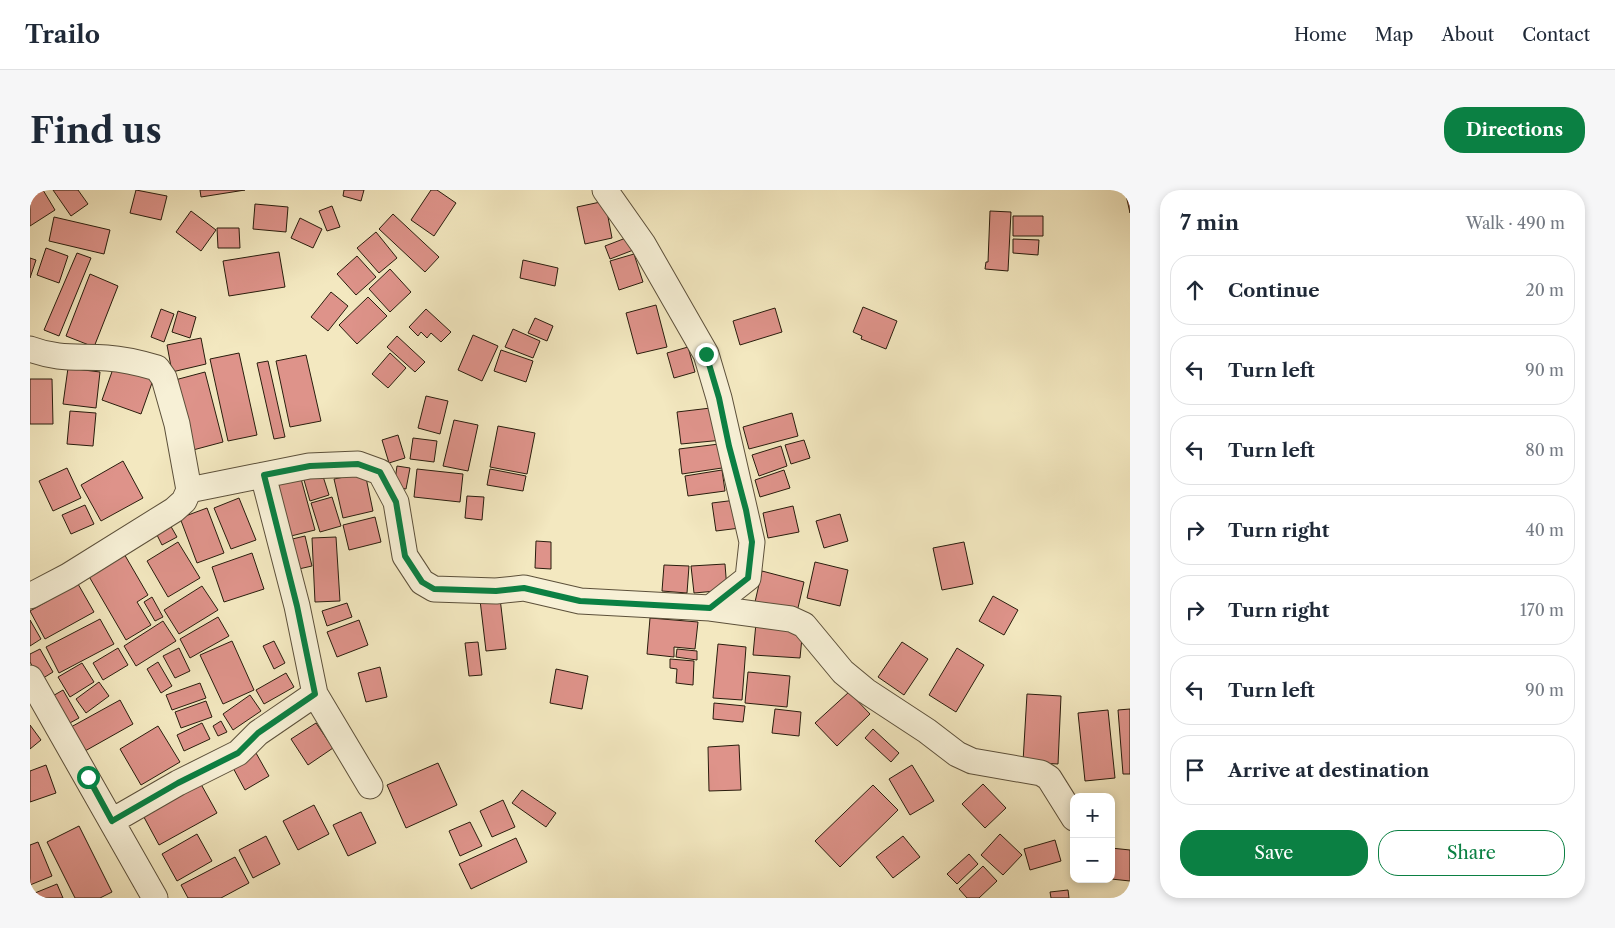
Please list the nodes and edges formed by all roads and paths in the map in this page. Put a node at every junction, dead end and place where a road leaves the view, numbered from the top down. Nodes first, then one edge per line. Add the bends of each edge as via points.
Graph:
1 (605, 190) edge
2 (30, 349) edge
3 (264, 475) junction
4 (189, 490) junction
5 (30, 596) edge
6 (710, 608) junction
7 (30, 678) edge
8 (315, 694) junction
9 (370, 786) dead end
10 (1070, 812) edge
11 (112, 821) junction
12 (155, 898) edge

1 - 6 street via 644,244 689,322 706,354 719,398 752,542 748,578
2 - 4 street via 47,356 107,358 157,368 164,378 177,424
3 - 4 street
3 - 6 street via 310,466 358,464 380,472 396,502 405,556 422,582 434,589 496,591 524,588 580,601
3 - 8 street
4 - 5 street via 184,501 174,510
6 - 10 street via 791,619 804,625 843,672 866,691 957,754 972,760 1041,773 1049,778
7 - 11 street
8 - 9 street
8 - 11 street via 258,733 238,753
11 - 12 street

